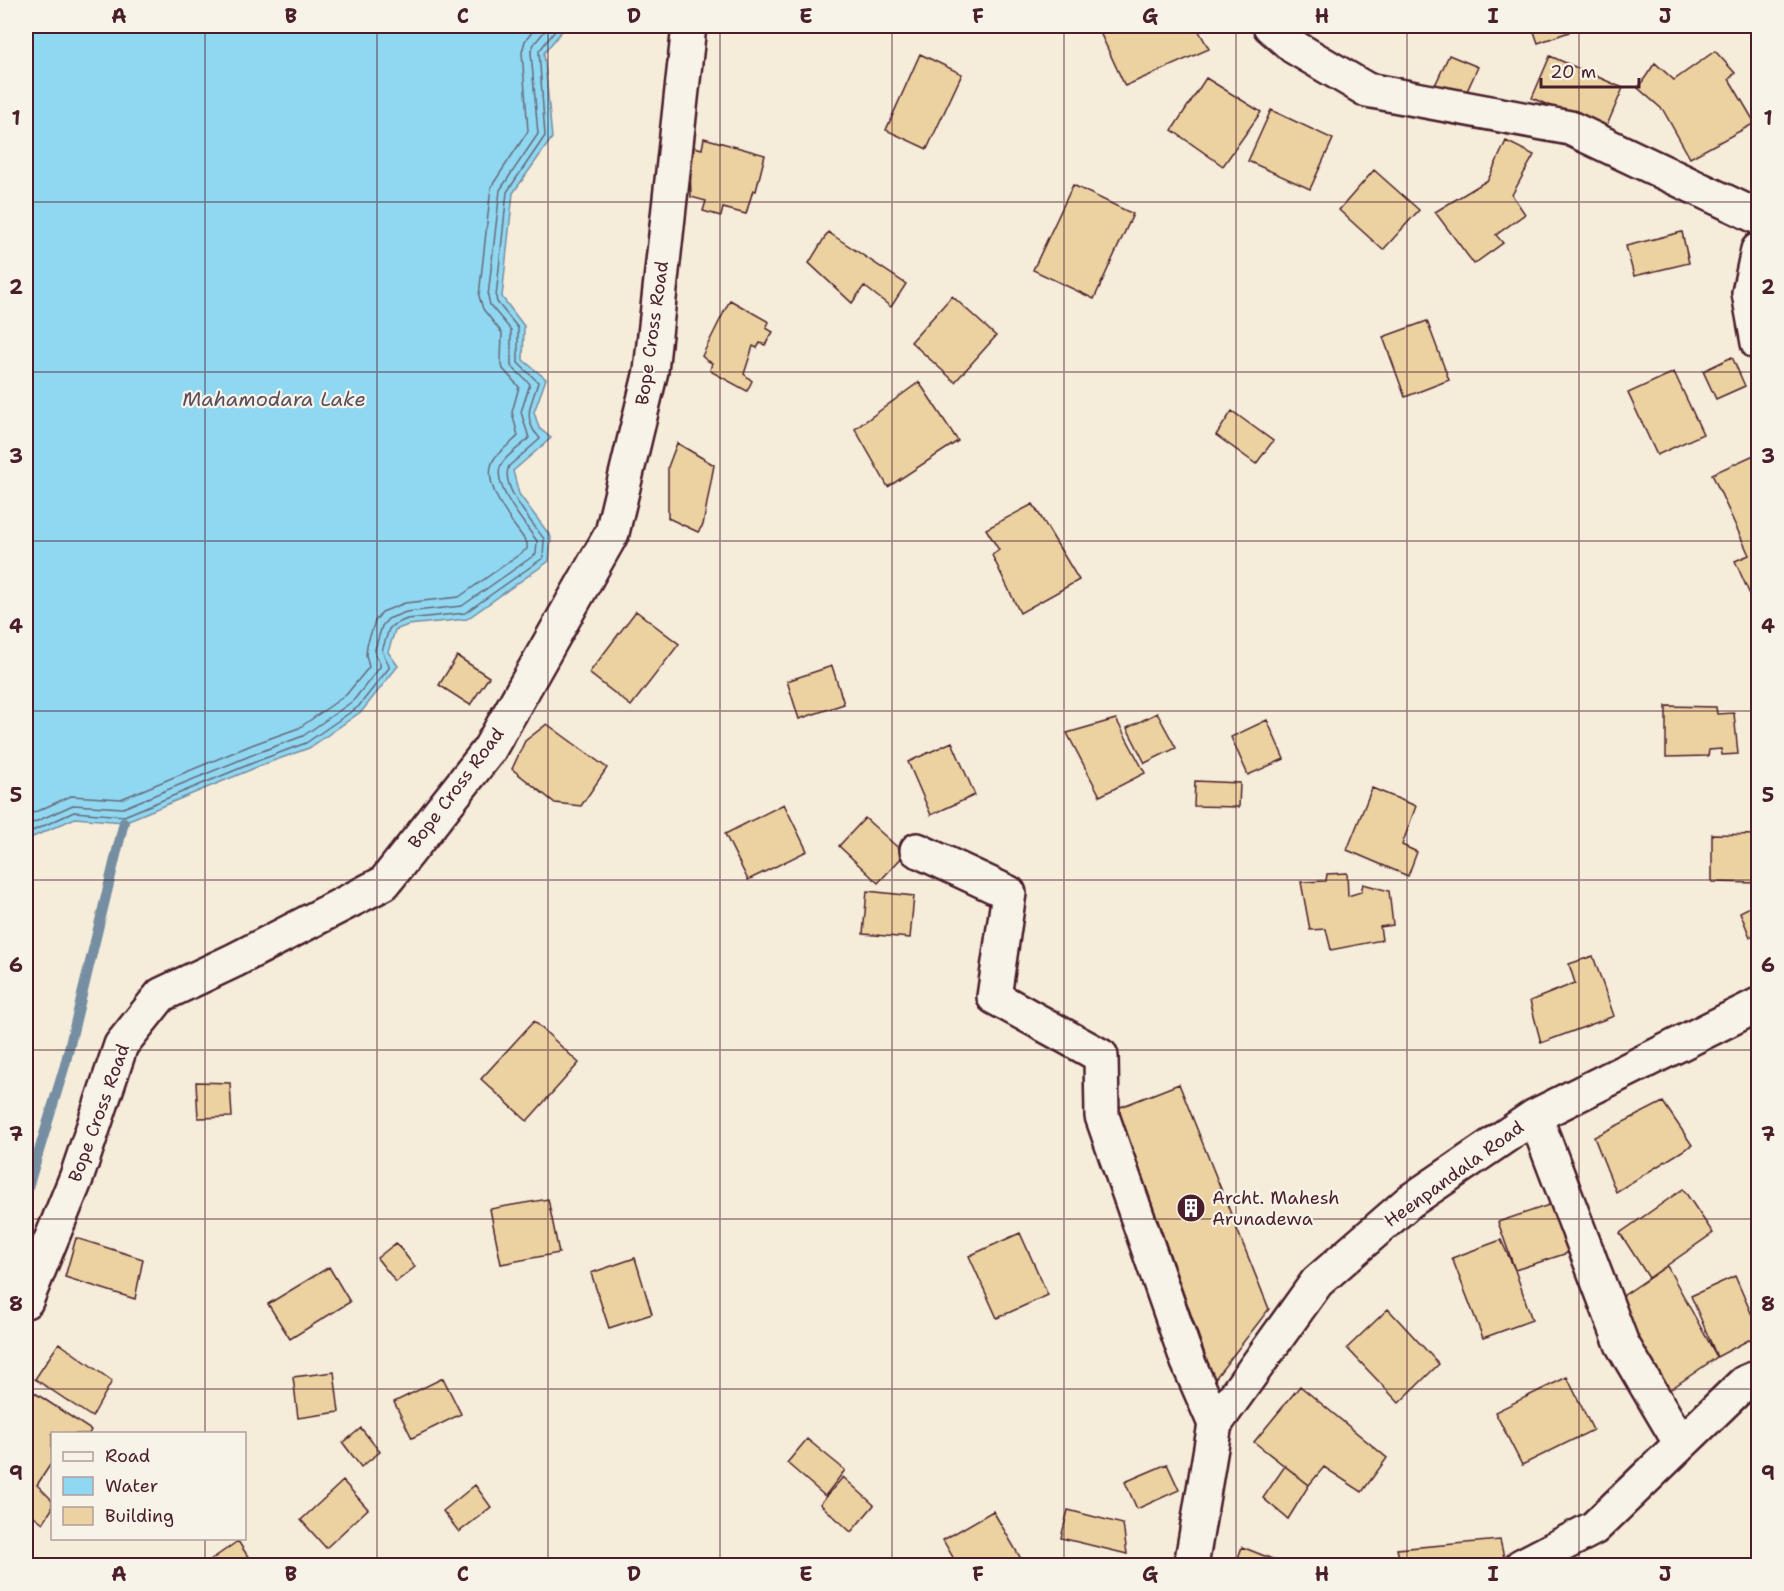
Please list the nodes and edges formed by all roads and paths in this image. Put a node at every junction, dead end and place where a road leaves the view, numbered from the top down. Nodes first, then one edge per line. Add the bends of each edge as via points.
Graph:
1 (689, 26) edge
2 (1270, 26) edge
3 (1758, 218) edge
4 (1758, 250) edge
5 (1758, 343) edge
6 (916, 850) dead end
7 (1758, 1005) edge
8 (1535, 1116) junction
9 (26, 1301) edge
10 (1754, 1385) edge
11 (1215, 1424) junction
12 (1681, 1444) junction
13 (1191, 1566) edge
14 (1521, 1566) edge

1 - 9 street, Bope Cross Road via 651,371 612,533 489,750 384,883 160,995 121,1045 77,1176
2 - 3 street via 1294,47 1366,90 1570,128
4 - 5 street via 1749,293
6 - 11 street via 1009,893 994,997 1101,1056 1102,1116 1188,1362
7 - 8 street, Heenpandala Road
8 - 11 street, Heenpandala Road via 1410,1201 1317,1282
8 - 12 street via 1622,1344
10 - 12 street
11 - 13 street, Heenpandala Road
12 - 14 street via 1594,1528

